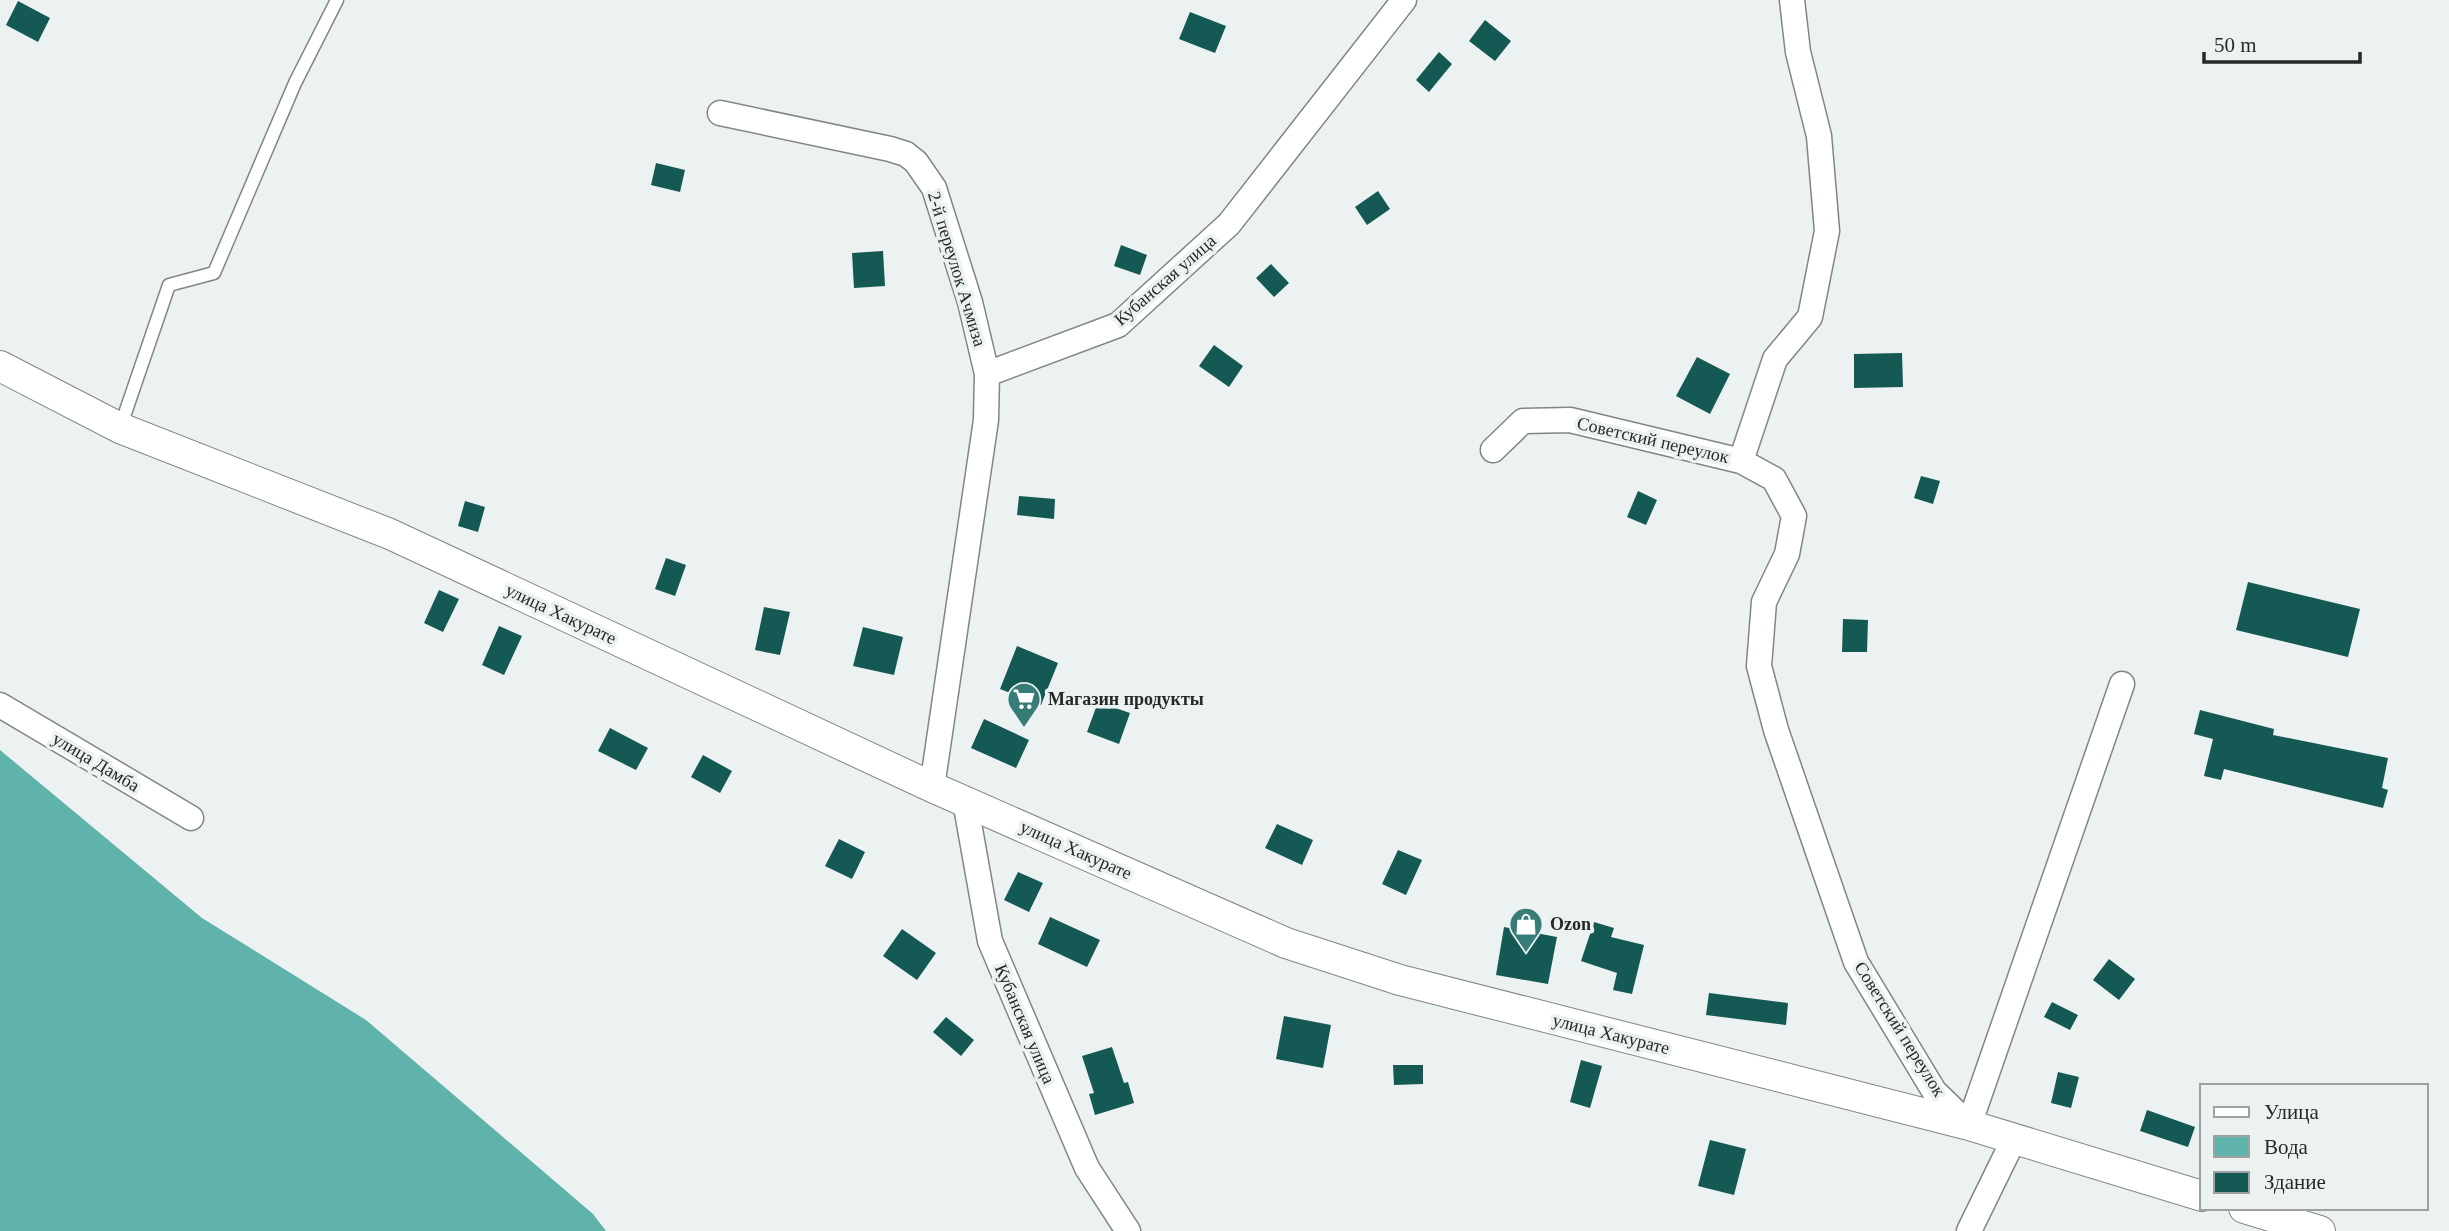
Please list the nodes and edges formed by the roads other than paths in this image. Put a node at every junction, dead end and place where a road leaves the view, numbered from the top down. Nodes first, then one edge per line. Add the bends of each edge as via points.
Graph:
1 (337, 0) edge
2 (1404, 0) edge
3 (1792, 0) edge
4 (720, 113) dead end
5 (0, 366) edge
6 (987, 374) junction
7 (120, 428) junction
8 (1493, 450) dead end
9 (1741, 461) junction
10 (2122, 684) dead end
11 (0, 705) edge
12 (932, 787) junction
13 (965, 801) junction
14 (191, 818) dead end
15 (1969, 1125) junction
16 (2014, 1139) junction
17 (2200, 1195) edge
18 (2251, 1210) edge
19 (1128, 1231) edge
20 (1969, 1231) edge
21 (2320, 1231) edge

1 - 7 lane via 295,83 214,273 169,285
2 - 6 street, Кубанская улица via 1229,224 1118,325
3 - 9 street, Советский переулок via 1798,52 1819,136 1827,231 1810,317 1775,359
4 - 6 street, 2-й переулок Ачмиза via 890,149 916,162 934,188
5 - 7 street, улица Хакурате
6 - 12 street via 986,420
7 - 12 street, улица Хакурате via 390,534
8 - 9 street, Советский переулок via 1523,421 1570,420
9 - 15 street, Советский переулок via 1774,478 1794,516 1787,554 1764,601 1759,666 1780,743 1856,962 1934,1091
10 - 15 street
11 - 14 street, улица Дамба
12 - 13 street, улица Хакурате
13 - 15 street, улица Хакурате via 1286,943 1400,980
13 - 19 street, Кубанская улица via 990,941 1087,1168
15 - 16 street, улица Хакурате
16 - 17 street, улица Хакурате
16 - 20 street
18 - 21 street

